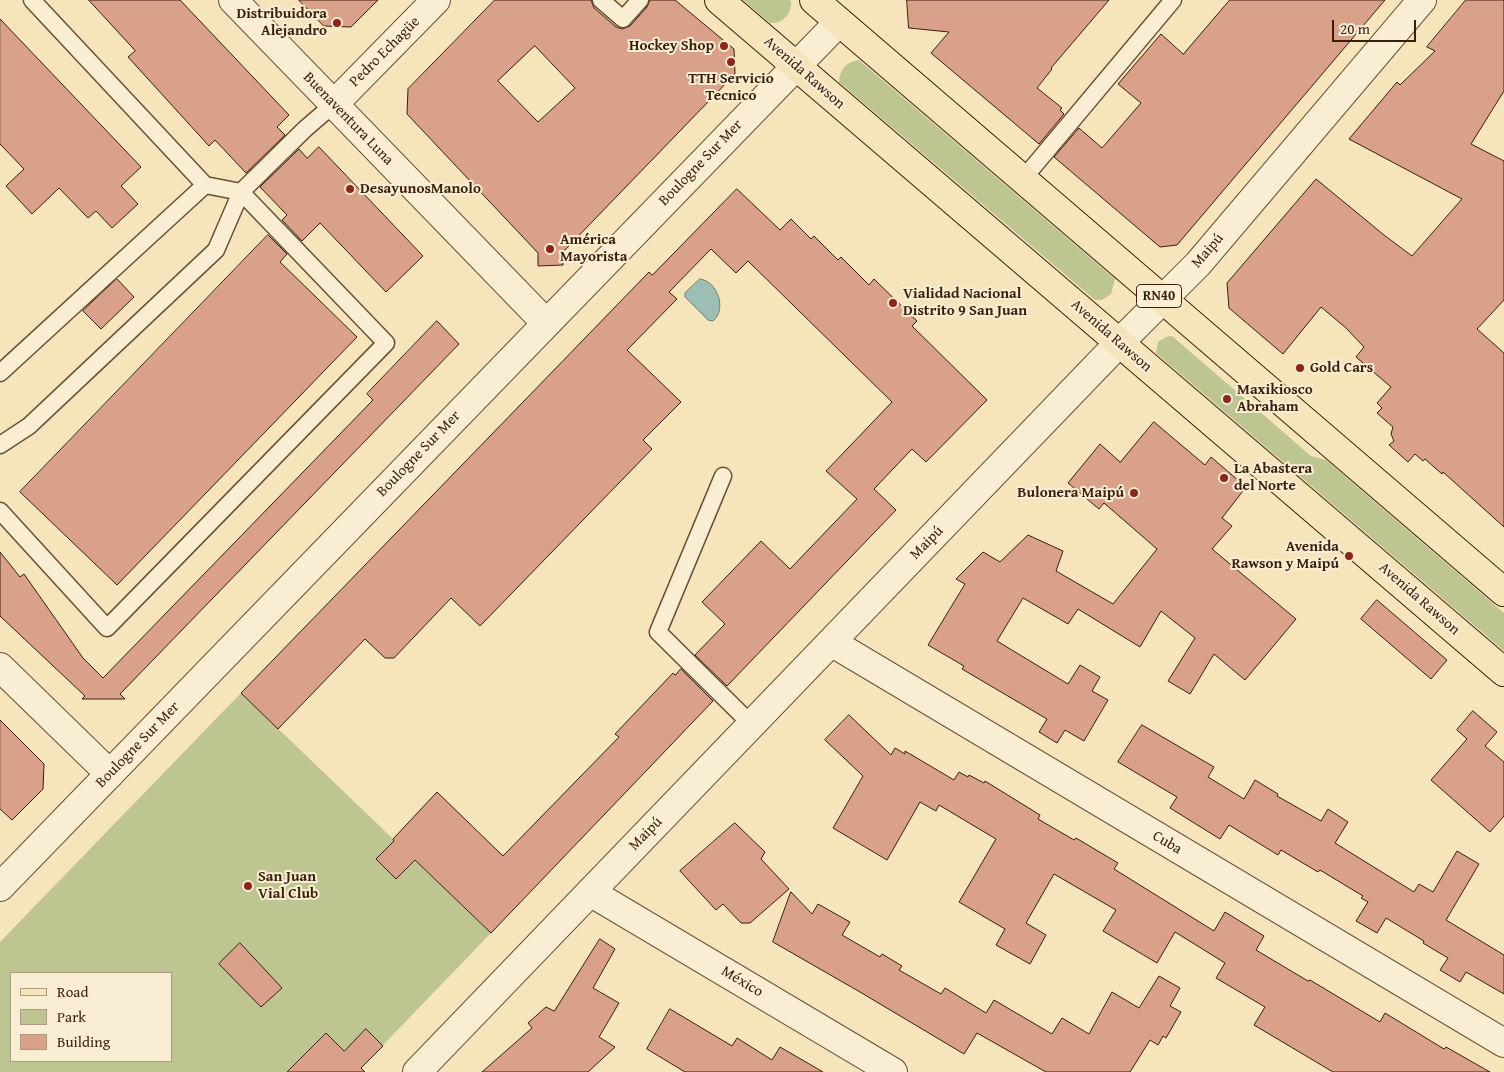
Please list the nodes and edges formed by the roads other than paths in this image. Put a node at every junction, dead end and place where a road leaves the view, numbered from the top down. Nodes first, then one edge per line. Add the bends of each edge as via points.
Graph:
1 (32, 0) edge
2 (234, 0) edge
3 (436, 0) edge
4 (640, 0) edge
5 (719, 0) edge
6 (814, 0) edge
7 (1173, 0) edge
8 (1422, 0) edge
9 (603, 1) edge
10 (839, 22) junction
11 (796, 66) junction
12 (334, 104) junction
13 (1023, 179) junction
14 (205, 185) junction
15 (241, 192) junction
16 (1163, 299) junction
17 (546, 323) junction
18 (1119, 343) junction
19 (0, 373) edge
20 (0, 445) edge
21 (723, 476) dead end
22 (0, 511) edge
23 (1504, 592) edge
24 (831, 642) junction
25 (0, 668) edge
26 (1504, 672) edge
27 (752, 725) junction
28 (110, 774) junction
29 (0, 887) edge
30 (590, 892) junction
31 (1504, 1043) edge
32 (417, 1072) edge
33 (893, 1072) edge

1 - 14 lane
2 - 12 street, Buenaventura Luna
3 - 12 street, Pedro Echagüe
4 - 9 lane via 623,19
5 - 11 main road, Avenida Rawson
6 - 10 main road, RN40
7 - 13 lane
8 - 16 street, Maipú via 1198,264
10 - 11 street, Boulogne Sur Mer
10 - 13 main road, RN40
11 - 17 street, Boulogne Sur Mer
11 - 18 main road, Avenida Rawson
12 - 15 lane
12 - 17 street, Buenaventura Luna
13 - 16 main road, RN40
14 - 15 lane
14 - 19 lane
15 - 20 lane via 216,250 28,426
15 - 22 lane via 386,343 107,628
16 - 18 street, Maipú
16 - 23 main road, RN40
17 - 28 street, Boulogne Sur Mer
18 - 24 street, Maipú
18 - 26 main road, Avenida Rawson
21 - 27 lane via 658,632
24 - 27 street, Maipú
24 - 31 street, Cuba
25 - 28 street
27 - 30 street, Maipú
28 - 29 street, Boulogne Sur Mer
30 - 32 street, Maipú
30 - 33 street, México

